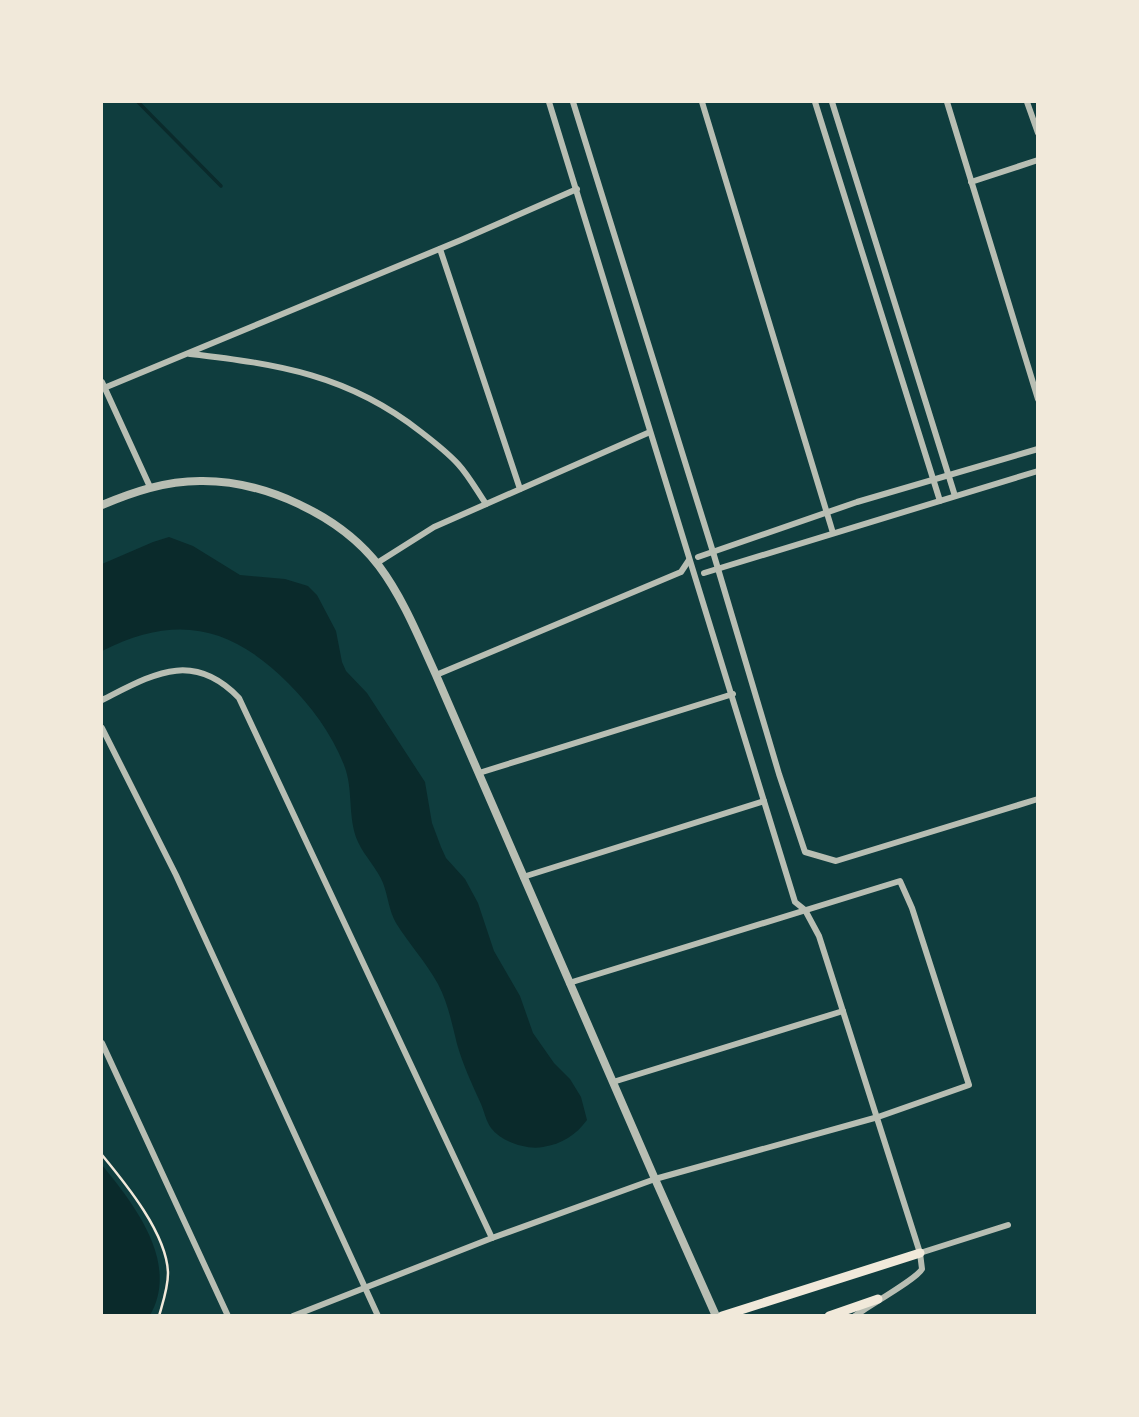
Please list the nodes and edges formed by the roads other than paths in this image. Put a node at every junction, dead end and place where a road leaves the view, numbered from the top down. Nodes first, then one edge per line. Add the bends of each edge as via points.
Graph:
1 (550, 102) edge
2 (573, 102) edge
3 (702, 102) edge
4 (816, 102) edge
5 (947, 102) edge
6 (1027, 102) edge
7 (833, 105) edge
8 (819, 114) junction
9 (1038, 133) edge
10 (1038, 160) edge
11 (971, 182) junction
12 (576, 189) junction
13 (870, 226) junction
14 (856, 231) junction
15 (440, 248) junction
16 (905, 339) junction
17 (891, 344) junction
18 (188, 354) junction
19 (103, 385) edge
20 (1038, 399) edge
21 (650, 432) junction
22 (1038, 449) edge
23 (1038, 471) edge
24 (947, 475) junction
25 (933, 480) junction
26 (150, 487) junction
27 (520, 489) junction
28 (955, 496) junction
29 (940, 501) junction
30 (486, 504) junction
31 (102, 505) edge
32 (828, 513) junction
33 (833, 533) junction
34 (713, 552) junction
35 (698, 557) dead end
36 (690, 560) junction
37 (377, 563) junction
38 (717, 569) junction
39 (681, 572) junction
40 (704, 573) dead end
41 (695, 575) junction
42 (436, 674) junction
43 (733, 694) junction
44 (102, 699) edge
45 (102, 728) edge
46 (479, 773) junction
47 (1038, 799) edge
48 (764, 801) junction
49 (523, 877) junction
50 (805, 910) junction
51 (569, 983) junction
52 (843, 1011) junction
53 (102, 1043) edge
54 (613, 1082) junction
55 (877, 1116) junction
56 (654, 1179) junction
57 (1008, 1225) dead end
58 (492, 1238) junction
59 (919, 1253) junction
60 (363, 1287) junction
61 (878, 1299) junction
62 (228, 1315) edge
63 (293, 1315) edge
64 (378, 1315) edge
65 (716, 1315) edge
66 (722, 1315) edge
67 (829, 1315) edge
68 (855, 1315) edge

1 - 12 street
2 - 34 street
3 - 32 street
4 - 8 street
5 - 11 street
6 - 9 street
7 - 8 street
7 - 13 street
8 - 14 street
10 - 11 street
11 - 20 street
12 - 15 street
12 - 21 street
13 - 14 street
13 - 16 street
14 - 17 street
15 - 18 street
15 - 27 street
16 - 17 street
16 - 24 street
17 - 25 street
18 - 19 street
18 - 30 street via 289,368 355,391 404,419 446,452
19 - 26 street
21 - 27 street
21 - 36 street
22 - 24 street
23 - 28 street
24 - 25 street
24 - 28 street
25 - 29 street
25 - 32 street
26 - 31 street
26 - 37 street via 218,481 255,488 313,512
27 - 30 street
28 - 29 street
29 - 33 street
30 - 37 street via 434,527
32 - 33 street
32 - 34 street
33 - 38 street
34 - 35 street
34 - 38 street
36 - 39 street
36 - 41 street
37 - 42 street
38 - 40 street
38 - 47 street via 805,852 836,861
39 - 41 street
39 - 42 street
41 - 43 street
42 - 46 street
43 - 46 street
43 - 48 street
44 - 58 street via 161,672 183,669 224,683 239,698
45 - 60 street via 176,875
46 - 49 street
48 - 49 street
48 - 50 street via 795,902
49 - 51 street
50 - 51 street
50 - 52 street via 819,936
50 - 55 street via 900,881 912,908 969,1085
51 - 54 street
52 - 54 street
52 - 55 street
53 - 62 street
54 - 56 street
55 - 56 street
55 - 59 street
56 - 58 street
56 - 65 street
57 - 59 street
58 - 60 street
59 - 61 street via 920,1273
59 - 66 main road
60 - 63 street
60 - 64 street
61 - 67 main road
61 - 68 street

